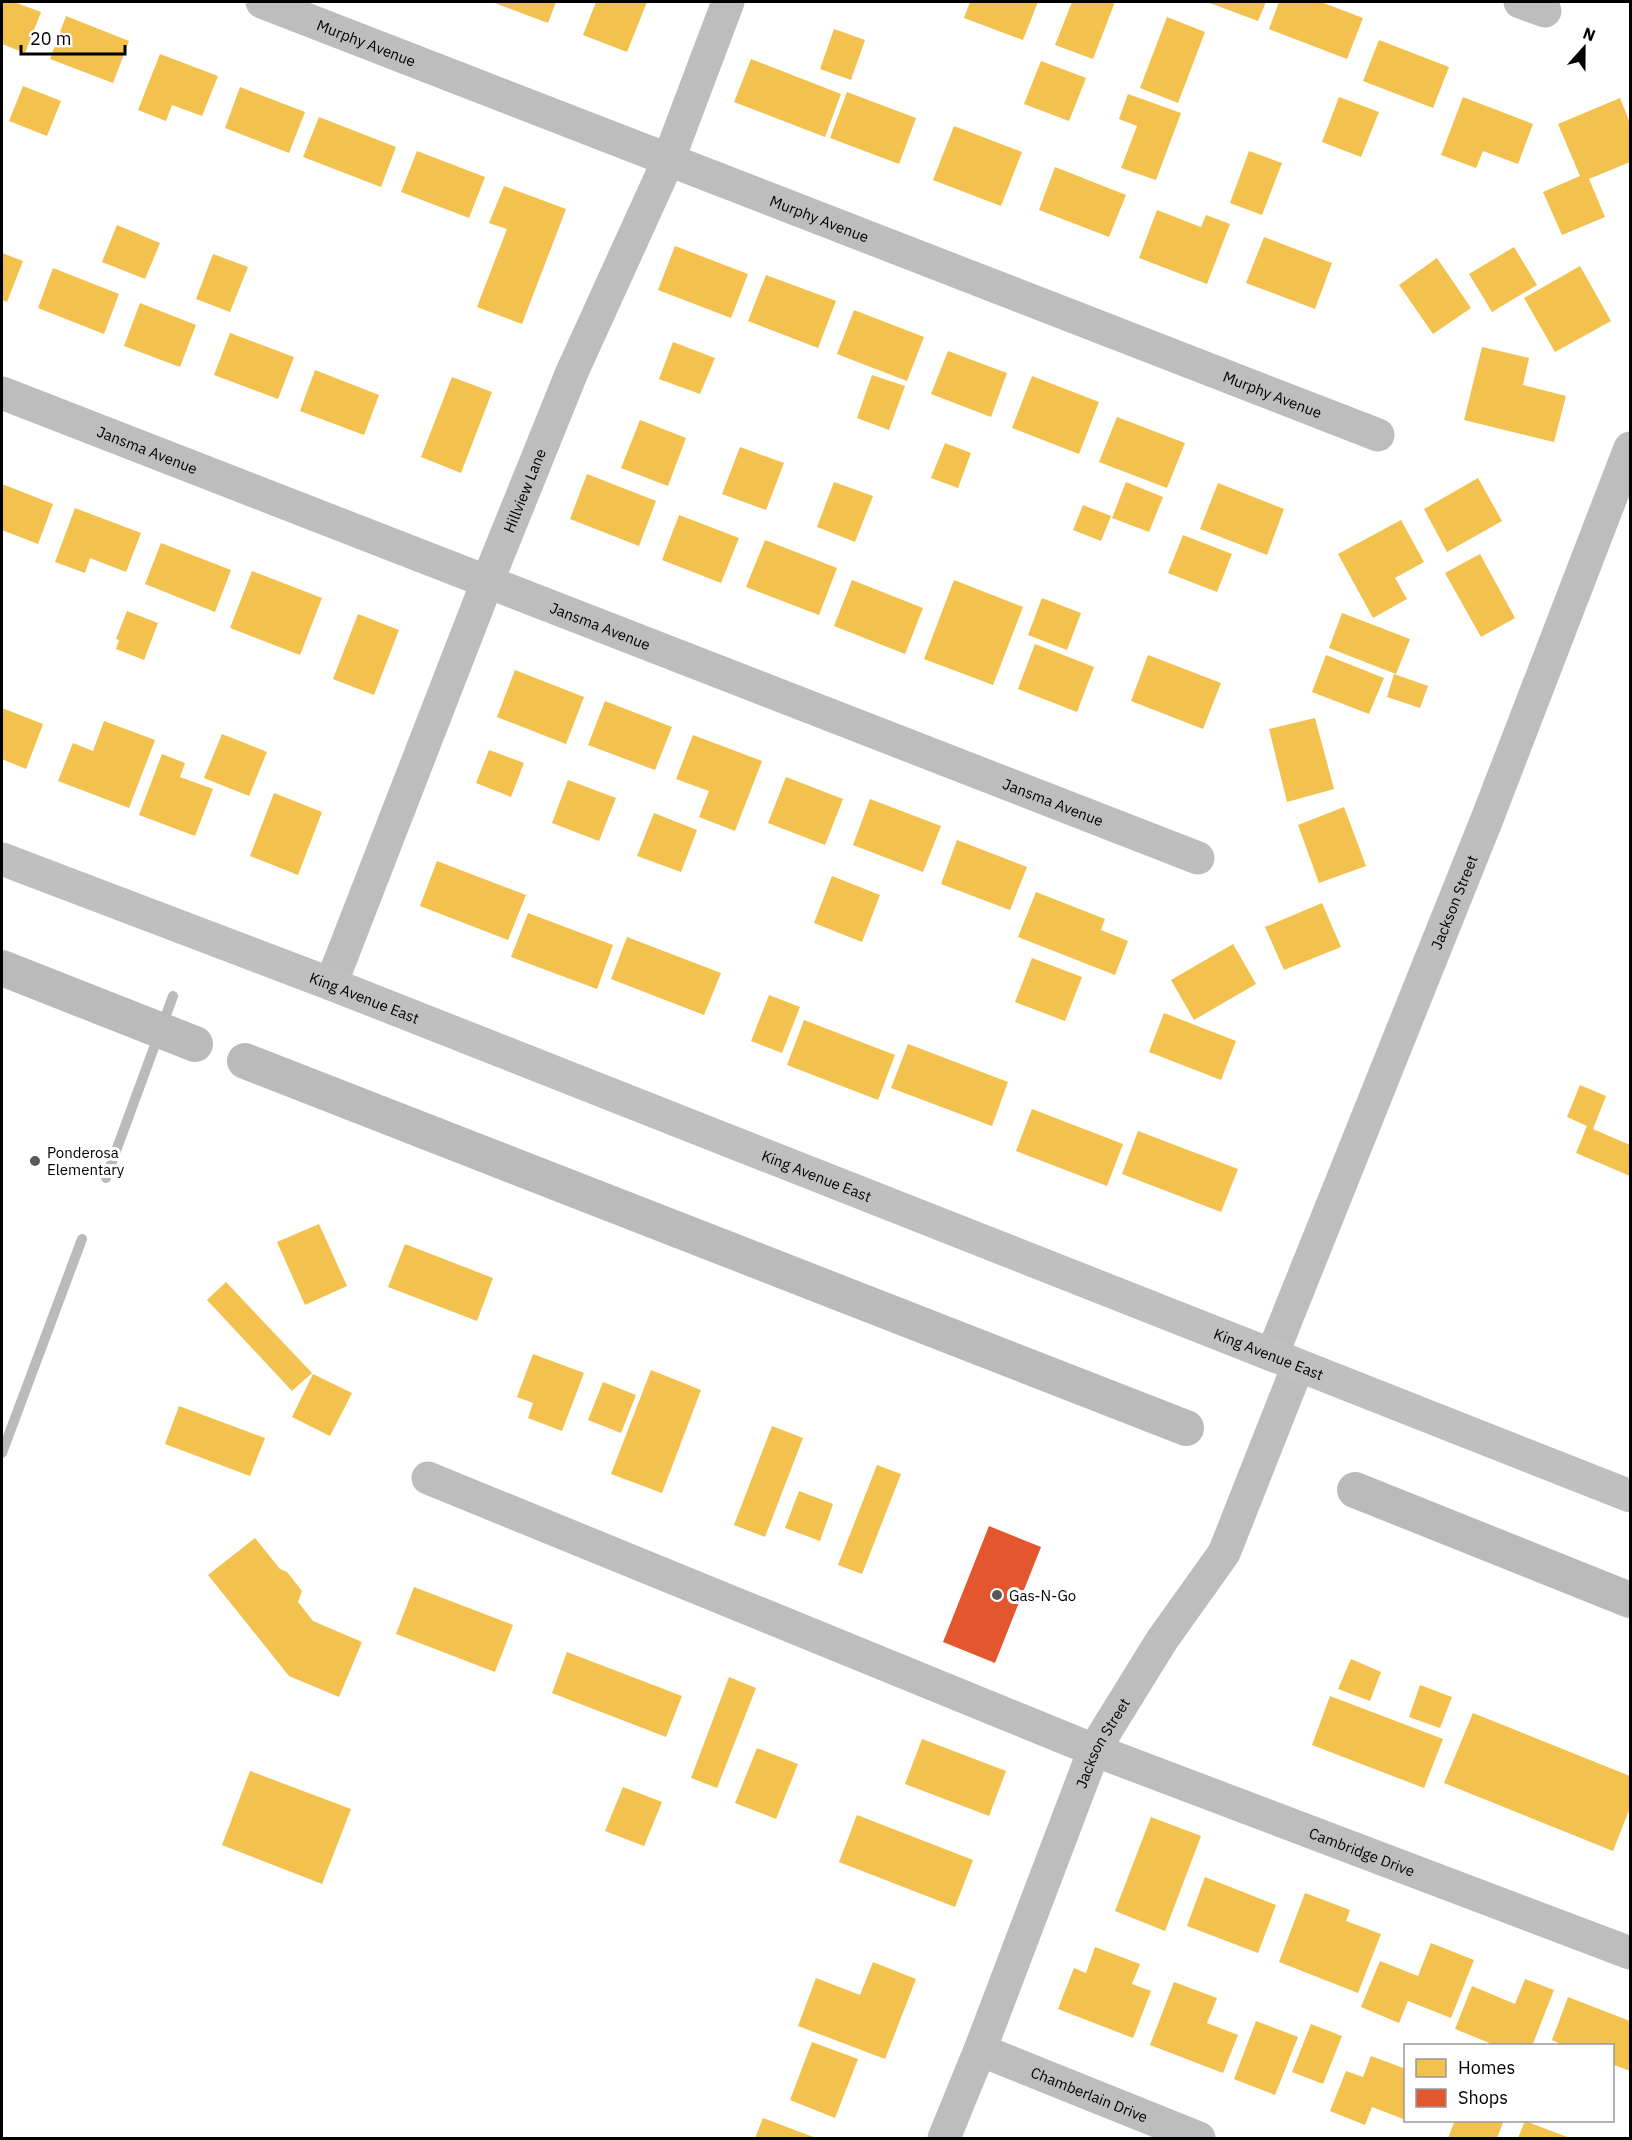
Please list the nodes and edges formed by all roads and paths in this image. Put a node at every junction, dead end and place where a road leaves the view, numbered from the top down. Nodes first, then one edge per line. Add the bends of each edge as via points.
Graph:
1 (262, 2) edge
2 (728, 2) edge
3 (668, 161) junction
4 (2, 393) edge
5 (1378, 435) dead end
6 (1630, 448) edge
7 (488, 580) junction
8 (1198, 858) dead end
9 (2, 859) edge
10 (331, 984) junction
11 (1285, 1361) junction
12 (428, 1478) dead end
13 (1630, 1496) edge
14 (1094, 1750) junction
15 (1630, 1953) edge
16 (980, 2050) junction
17 (944, 2139) edge
18 (1199, 2139) edge

1 - 3 street, Murphy Avenue
2 - 3 street, Hillview Lane
3 - 5 street, Murphy Avenue
3 - 7 street, Hillview Lane via 572,372
4 - 7 street, Jansma Avenue
6 - 11 street, Jackson Street
7 - 8 street, Jansma Avenue
7 - 10 street, Hillview Lane
9 - 10 main road, King Avenue East
10 - 11 main road, King Avenue East
11 - 13 main road, King Avenue East
11 - 14 street, Jackson Street via 1224,1553 1162,1640
12 - 14 street, Cambridge Drive
14 - 15 street, Cambridge Drive
14 - 16 street, Jackson Street
16 - 17 street, Jackson Street
16 - 18 street, Chamberlain Drive

